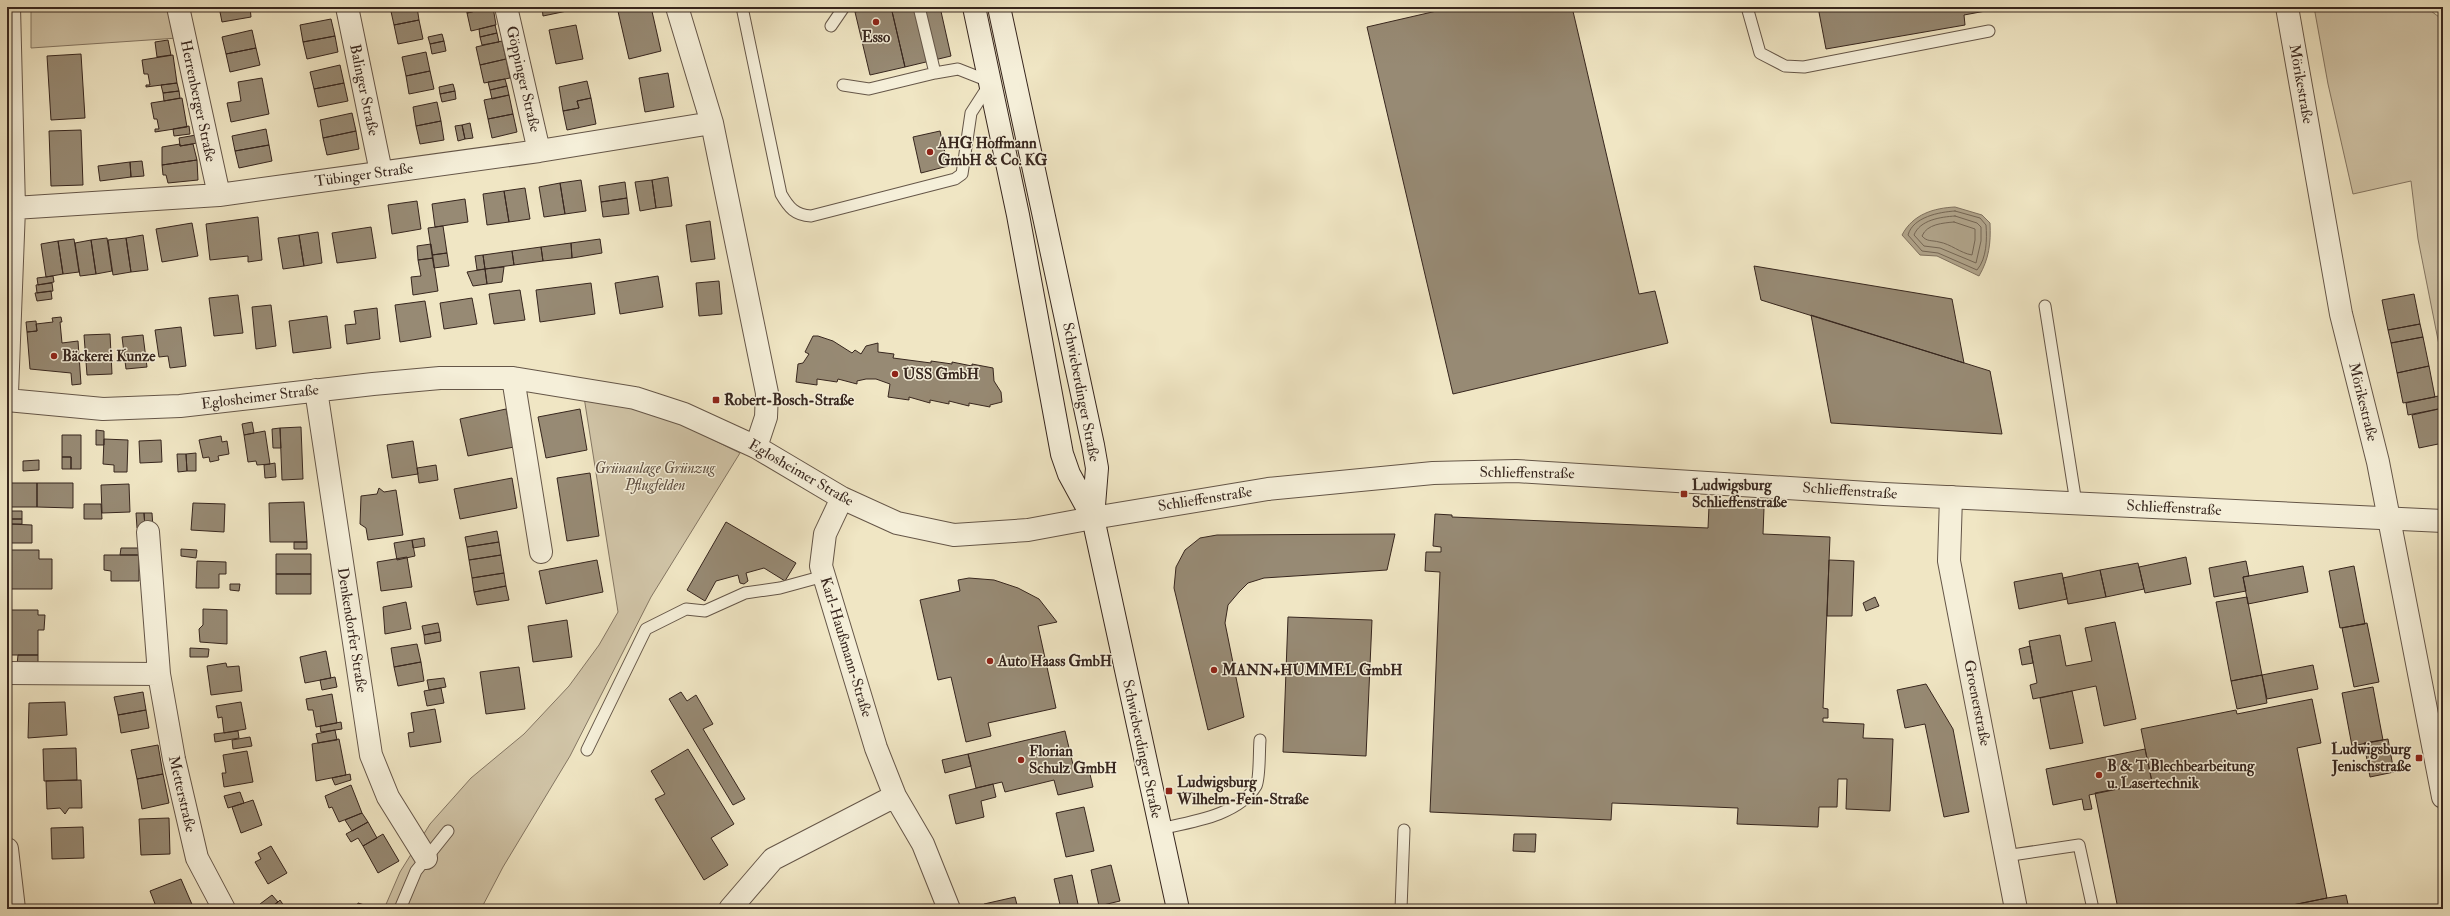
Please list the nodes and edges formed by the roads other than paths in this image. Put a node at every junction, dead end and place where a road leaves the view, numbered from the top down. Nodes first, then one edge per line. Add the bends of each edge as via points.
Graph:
1 (9, 7) edge
2 (178, 7) edge
3 (346, 7) edge
4 (506, 7) edge
5 (677, 7) edge
6 (742, 7) edge
7 (844, 7) edge
8 (919, 7) edge
9 (974, 7) edge
10 (999, 7) edge
11 (1747, 7) edge
12 (2287, 7) edge
13 (831, 26) dead end
14 (1989, 31) dead end
15 (935, 73) junction
16 (991, 82) junction
17 (843, 85) dead end
18 (712, 124) junction
19 (539, 151) junction
20 (381, 172) junction
21 (219, 195) junction
22 (14, 208) junction
23 (1061, 292) junction
24 (1033, 298) junction
25 (2045, 306) dead end
26 (513, 378) junction
27 (316, 390) junction
28 (7, 393) edge
29 (7, 400) edge
30 (756, 447) junction
31 (1951, 496) junction
32 (842, 498) junction
33 (2076, 503) junction
34 (2389, 517) junction
35 (1093, 518) junction
36 (2443, 521) edge
37 (148, 532) dead end
38 (541, 552) dead end
39 (824, 576) junction
40 (7, 673) edge
41 (159, 674) junction
42 (1260, 740) dead end
43 (2438, 740) edge
44 (587, 750) dead end
45 (895, 796) junction
46 (2443, 797) edge
47 (1159, 829) junction
48 (1404, 830) dead end
49 (448, 831) dead end
50 (7, 849) edge
51 (2005, 856) junction
52 (426, 858) junction
53 (12, 908) edge
54 (224, 909) edge
55 (400, 909) edge
56 (730, 909) edge
57 (949, 909) edge
58 (1178, 909) edge
59 (1401, 909) edge
60 (2016, 909) edge
61 (2093, 909) edge

1 - 22 street
2 - 21 street, Herrenberger Straße
3 - 20 street, Balinger Straße
4 - 19 street, Göppinger Straße
5 - 18 street
6 - 16 lane via 781,194 790,208 800,215 812,216 955,179 962,174 971,113
7 - 13 lane
8 - 15 lane
9 - 16 street, Schwieberdinger Straße
10 - 23 street, Schwieberdinger Straße
11 - 14 lane via 1760,53 1785,66 1804,67
12 - 34 street, Mörikestraße via 2341,314
15 - 16 lane via 958,69
15 - 17 lane via 869,89
16 - 24 street, Schwieberdinger Straße
18 - 19 street, Tübinger Straße
18 - 30 street via 767,393 766,417
19 - 20 street, Tübinger Straße
20 - 21 street, Tübinger Straße
21 - 22 street, Tübinger Straße
22 - 28 street
23 - 24 street
23 - 35 street, Schwieberdinger Straße via 1097,468
24 - 35 street, Schwieberdinger Straße via 1062,454 1069,474
25 - 33 lane
26 - 27 street, Eglosheimer Straße via 440,378
26 - 30 street, Eglosheimer Straße via 635,398 684,414
26 - 38 street
27 - 29 street, Eglosheimer Straße via 180,406 103,409
27 - 52 street, Denkendorfer Straße via 371,755 388,797
30 - 32 street, Eglosheimer Straße
31 - 33 street, Schlieffenstraße
31 - 35 street, Schlieffenstraße via 1516,471 1441,473 1268,489
31 - 51 street, Groenerstraße via 1949,561
32 - 35 street, Eglosheimer Straße via 897,523 954,535 1021,531
32 - 39 street, Karl-Haußmann-Straße via 825,534 821,566
33 - 34 street, Schlieffenstraße
34 - 36 street, Schlieffenstraße
34 - 43 street, Mörikestraße
35 - 47 street, Schwieberdinger Straße
37 - 41 street, Metterstraße
39 - 44 lane via 780,588 746,593 705,611 686,609 646,629
39 - 45 street, Karl-Haußmann-Straße via 876,748
40 - 41 street
41 - 54 street, Metterstraße via 174,759 197,858
42 - 47 lane via 1256,786 1243,800 1214,817
43 - 46 street, Mörikestraße
45 - 56 street via 773,859
45 - 57 street, Karl-Haußmann-Straße via 924,844
47 - 58 street, Schwieberdinger Straße
48 - 59 lane
49 - 52 lane
50 - 53 street
51 - 60 street, Groenerstraße
51 - 61 lane via 2078,844
52 - 55 lane via 416,871

